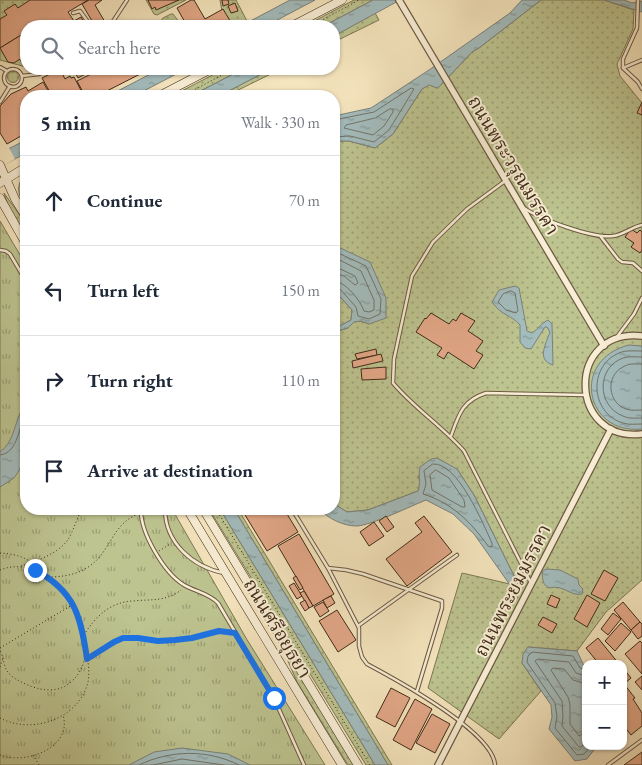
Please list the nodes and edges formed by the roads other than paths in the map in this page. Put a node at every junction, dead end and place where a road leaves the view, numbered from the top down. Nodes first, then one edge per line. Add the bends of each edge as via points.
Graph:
1 (127, 0) edge
2 (342, 0) edge
3 (399, 0) edge
4 (638, 0) edge
5 (73, 14) dead end
6 (87, 20) edge
7 (114, 20) edge
8 (304, 20) edge
9 (642, 60) edge
10 (0, 67) edge
11 (622, 68) junction
12 (7, 71) junction
13 (20, 74) edge
14 (30, 75) edge
15 (199, 75) edge
16 (22, 76) joint
17 (10, 86) junction
18 (642, 89) edge
19 (171, 90) edge
20 (0, 102) edge
21 (1, 168) edge
22 (20, 171) edge
23 (3, 181) edge
24 (506, 181) junction
25 (0, 198) edge
26 (521, 205) junction
27 (20, 207) edge
28 (642, 225) edge
29 (20, 233) edge
30 (600, 237) junction
31 (0, 250) edge
32 (20, 271) edge
33 (642, 271) edge
34 (642, 298) edge
35 (642, 336) edge
36 (615, 339) junction
37 (604, 346) junction
38 (586, 395) junction
39 (611, 429) junction
40 (642, 434) edge
41 (451, 436) junction
42 (142, 515) edge
43 (166, 515) edge
44 (190, 515) edge
45 (207, 515) edge
46 (296, 515) edge
47 (211, 521) junction
48 (198, 528) junction
49 (457, 555) dead end
50 (328, 568) junction
51 (226, 573) junction
52 (532, 584) junction
53 (409, 589) junction
54 (358, 626) junction
55 (417, 691) junction
56 (461, 723) junction
57 (642, 740) edge
58 (304, 765) edge
59 (342, 765) edge
60 (358, 765) edge
61 (438, 765) edge
62 (495, 765) edge
63 (608, 765) edge

1 - 7 lane
2 - 8 main road
3 - 24 street, ถนนพระวรุณมรรคา
4 - 11 lane via 637,28
5 - 6 lane via 80,11
9 - 11 lane
10 - 12 lane
11 - 18 lane
12 - 13 lane via 17,70
12 - 17 lane via 5,81
14 - 16 lane
15 - 19 main road
16 - 17 lane via 19,84
17 - 20 lane
21 - 23 main road
22 - 23 main road
23 - 27 main road
24 - 26 street, ถนนพระวรุณมรรคา
24 - 41 lane via 467,209 433,242 412,276 394,358 393,383
25 - 29 main road
26 - 30 lane via 538,217
26 - 37 street, ถนนพระวรุณมรรคา
28 - 30 lane via 616,236
30 - 33 lane via 618,259 633,263
31 - 32 lane via 10,254
34 - 36 lane
35 - 36 street
36 - 37 street
37 - 38 street via 587,369
38 - 39 street via 597,418
38 - 41 lane via 486,393 472,398 462,410
39 - 40 street
39 - 52 street, ถนนพระยมมรรคา
41 - 52 lane via 464,451
42 - 58 lane via 156,553 177,580 211,596 218,604 274,698
43 - 51 lane via 175,541 186,555 196,564
44 - 48 main road, ถนนศรีอยุธยา
45 - 47 main road, ถนนศรีอยุธยา
46 - 50 lane
47 - 48 main road
47 - 60 main road, ถนนศรีอยุธยา
48 - 51 main road, ถนนศรีอยุธยา
49 - 53 lane
50 - 53 lane via 354,572
50 - 54 lane
51 - 59 main road, ถนนศรีอยุธยา
52 - 56 street, ถนนพระยมมรรคา
53 - 54 lane
53 - 55 lane via 438,598 442,604
54 - 55 lane via 359,646 367,664
55 - 56 lane
56 - 61 street, ถนนพระยมมรรคา
56 - 62 lane via 489,748
57 - 63 lane

